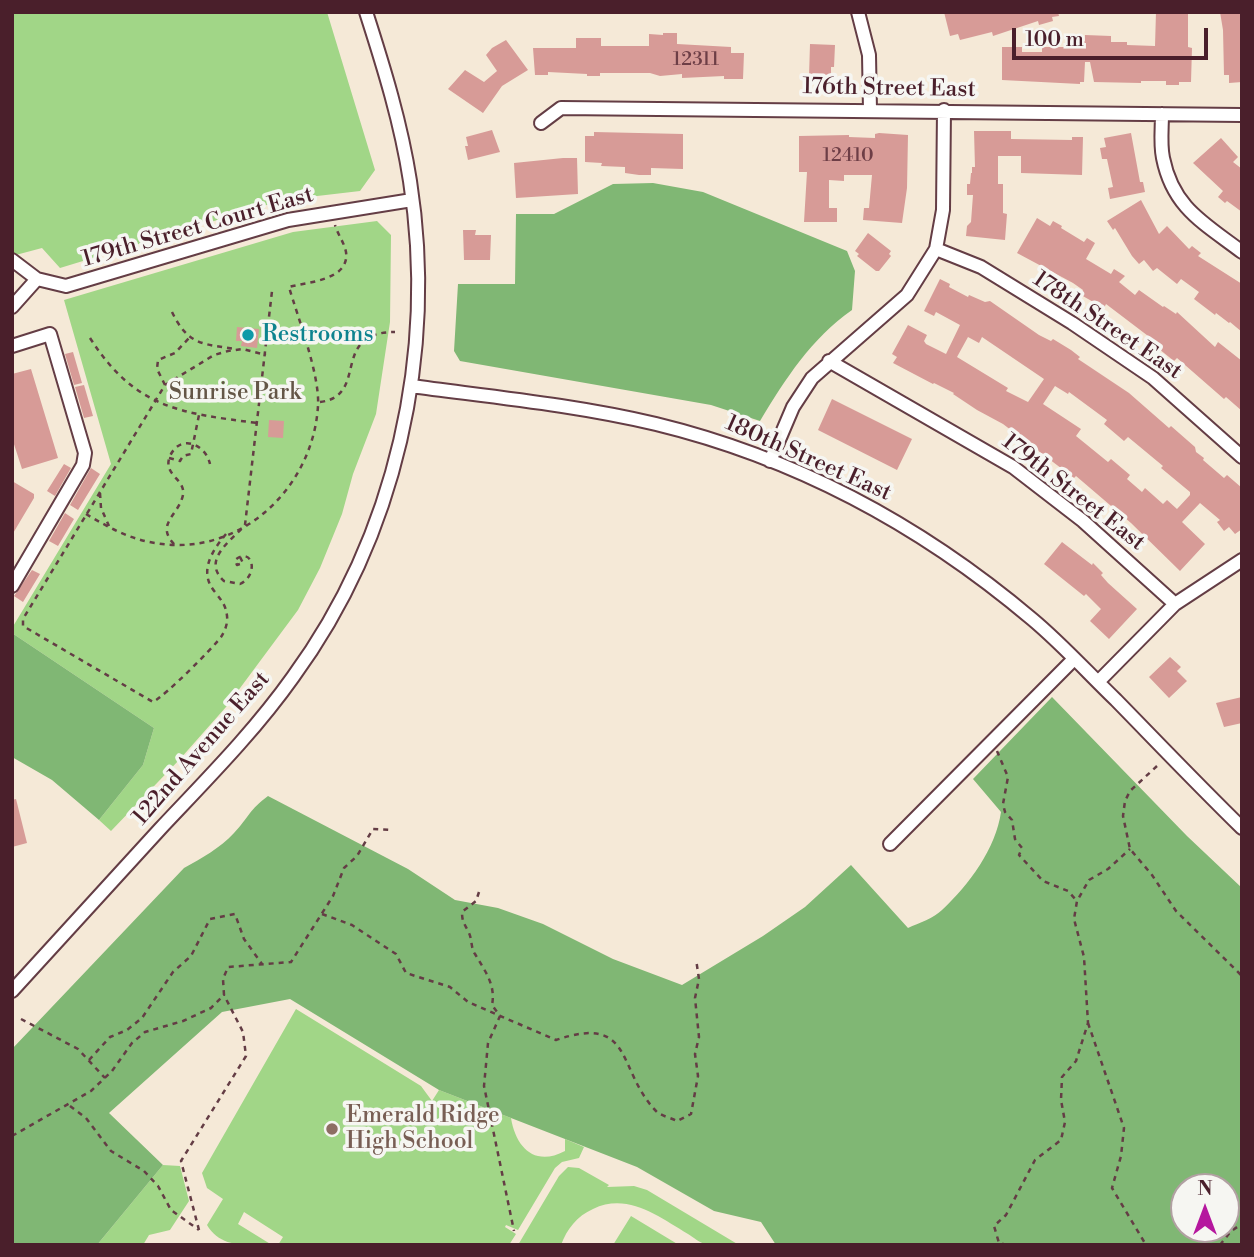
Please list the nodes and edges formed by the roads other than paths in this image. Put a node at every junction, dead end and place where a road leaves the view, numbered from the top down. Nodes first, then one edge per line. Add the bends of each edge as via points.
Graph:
1 (366, 12) edge
2 (858, 12) edge
3 (870, 110) junction
4 (944, 110) junction
5 (1162, 114) junction
6 (1242, 115) edge
7 (541, 123) dead end
8 (412, 200) junction
9 (936, 249) junction
10 (1242, 252) edge
11 (12, 260) edge
12 (37, 279) junction
13 (12, 307) edge
14 (12, 345) edge
15 (829, 361) junction
16 (411, 386) junction
17 (1242, 457) edge
18 (770, 461) junction
19 (1242, 560) edge
20 (12, 586) edge
21 (1175, 604) junction
22 (1074, 659) junction
23 (1098, 682) junction
24 (1242, 828) edge
25 (890, 844) dead end
26 (12, 991) edge

1 - 8 street, 122nd Avenue East via 392,97
2 - 3 street via 869,55
3 - 4 street, 176th Street East
3 - 7 street, 176th Street East via 561,108
4 - 5 street, 176th Street East
4 - 9 street via 943,210
5 - 6 street, 176th Street East
5 - 10 street via 1163,157 1174,190 1187,211
8 - 12 street, 179th Street Court East via 288,220 66,286
8 - 16 street, 122nd Avenue East via 418,307
9 - 15 street via 906,295
9 - 17 street, 178th Street East via 981,267 1083,330 1153,378
11 - 12 street
12 - 13 street
14 - 20 street via 50,334 85,459
15 - 18 street via 812,377 793,407
15 - 21 street, 179th Street East via 1013,467
16 - 18 street, 180th Street East via 602,412 717,441
16 - 26 street, 122nd Avenue East via 378,517 337,607 294,677 242,741
18 - 22 street, 180th Street East via 901,524 980,577
19 - 21 street
21 - 23 street
22 - 23 street, 180th Street East
22 - 25 street
23 - 24 street, 180th Street East

